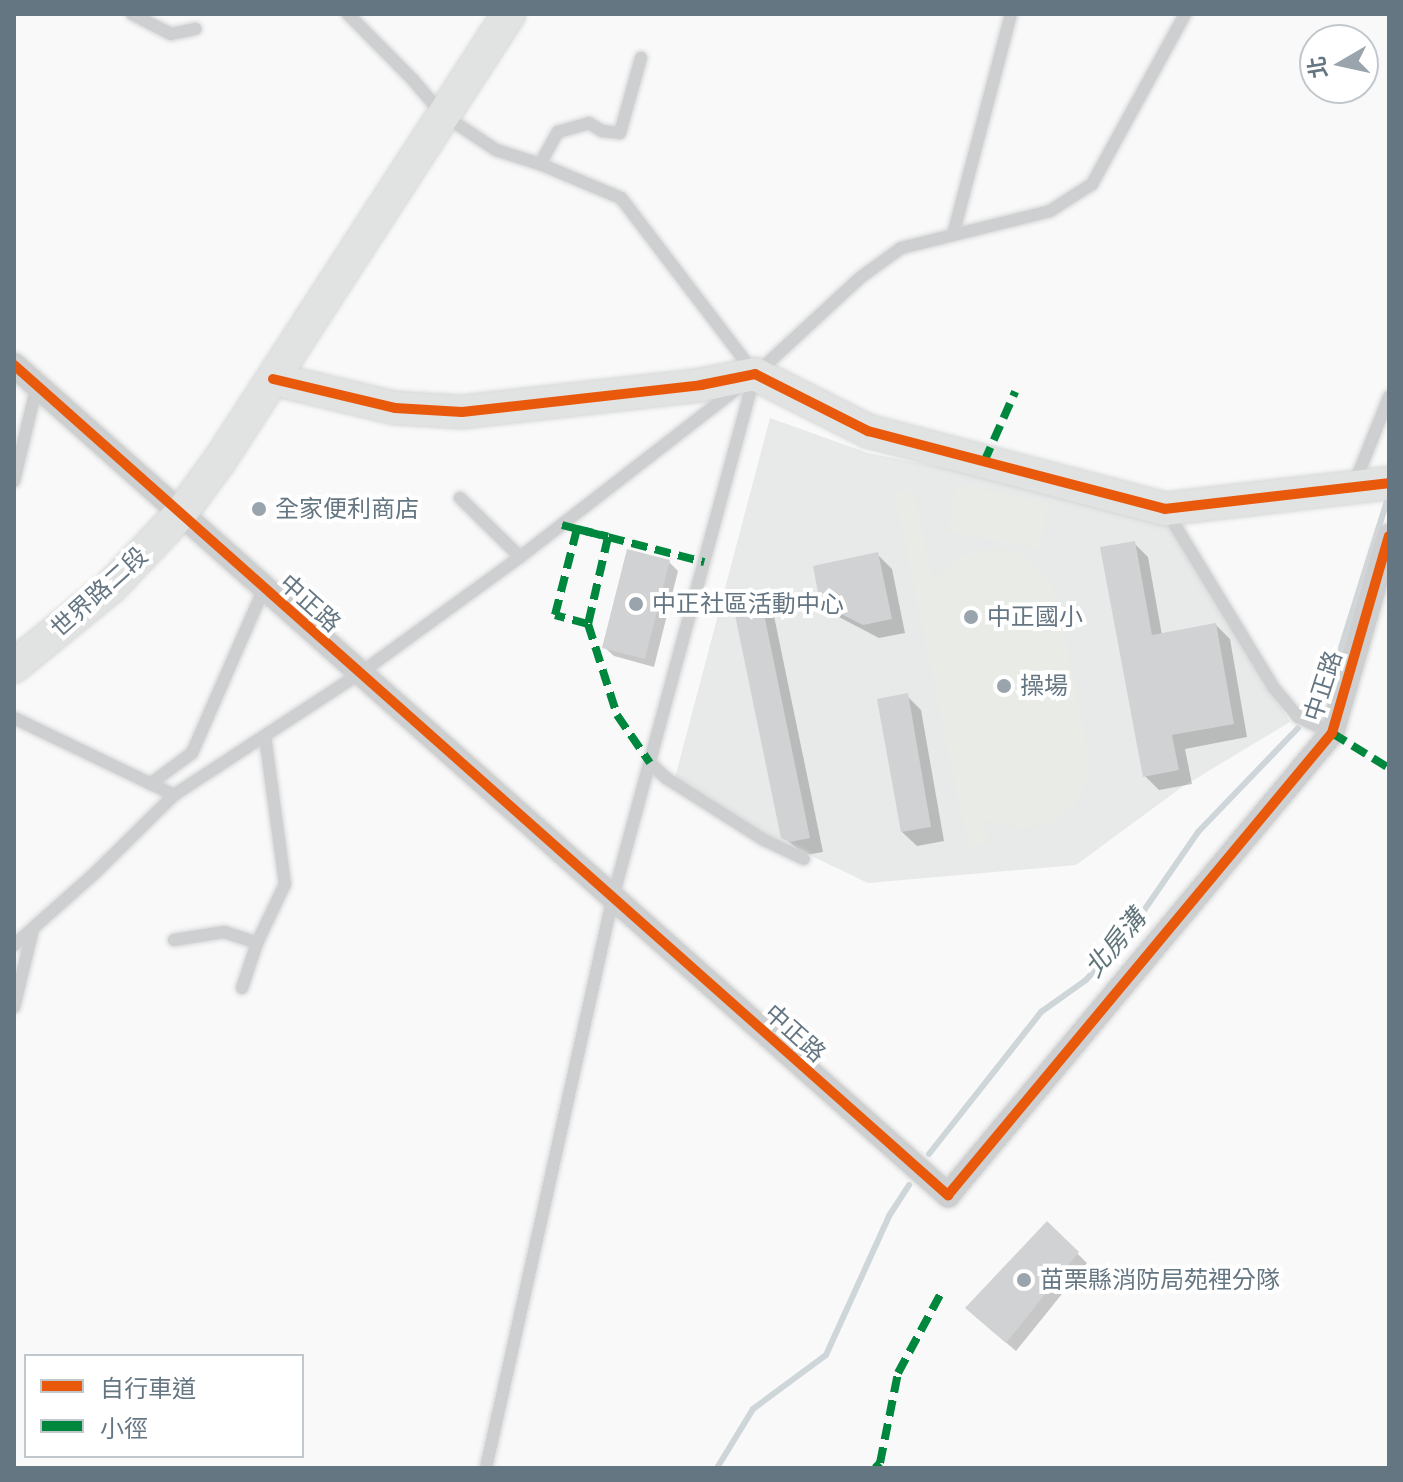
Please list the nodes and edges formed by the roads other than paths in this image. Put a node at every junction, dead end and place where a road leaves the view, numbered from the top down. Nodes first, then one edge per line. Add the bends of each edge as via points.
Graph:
1 (132, 14) edge
2 (348, 14) edge
3 (509, 14) edge
4 (1011, 14) edge
5 (1185, 14) edge
6 (195, 29) dead end
7 (641, 58) dead end
8 (442, 114) junction
9 (540, 164) junction
10 (953, 235) junction
11 (14, 365) edge
12 (755, 374) junction
13 (273, 379) junction
14 (37, 385) junction
15 (1389, 397) edge
16 (14, 481) edge
17 (1389, 483) edge
18 (1354, 485) junction
19 (460, 498) dead end
20 (1165, 509) junction
21 (181, 513) junction
22 (1389, 536) edge
23 (520, 557) junction
24 (264, 588) junction
25 (14, 666) edge
26 (359, 674) junction
27 (14, 718) edge
28 (1332, 733) junction
29 (265, 737) junction
30 (650, 763) junction
31 (150, 784) junction
32 (174, 795) junction
33 (804, 859) dead end
34 (613, 897) junction
35 (33, 928) junction
36 (174, 940) dead end
37 (257, 943) junction
38 (14, 945) edge
39 (242, 988) dead end
40 (14, 1007) edge
41 (486, 1468) edge

1 - 6 lane via 171,34
2 - 8 lane
3 - 8 street, 世界路二段
4 - 10 lane
5 - 10 lane via 1092,184 1050,211
7 - 9 lane via 620,133 589,123 558,132
8 - 9 lane via 496,150
8 - 13 street, 世界路二段
9 - 12 lane via 621,198
10 - 12 lane via 901,248 861,277
11 - 14 street, 中正路
12 - 13 street via 462,412 395,408
12 - 20 street via 868,431
12 - 23 lane
12 - 30 lane
13 - 21 street, 世界路二段
14 - 16 lane
14 - 21 street, 中正路
15 - 18 lane
17 - 18 street
18 - 20 street
19 - 23 lane
20 - 28 lane via 1274,688 1298,717
21 - 24 street, 中正路
21 - 25 street, 世界路二段 via 111,587
22 - 28 street, 中正路
23 - 26 lane
24 - 26 street, 中正路
24 - 31 lane via 192,753
26 - 29 lane
26 - 34 street, 中正路
27 - 31 lane
28 - 34 street, 中正路 via 948,1195
29 - 32 lane
29 - 37 lane via 285,884
30 - 33 lane via 764,840
30 - 34 lane
31 - 32 lane
32 - 35 lane
34 - 41 lane
35 - 38 lane
35 - 40 lane
36 - 37 lane via 224,932
37 - 39 lane

